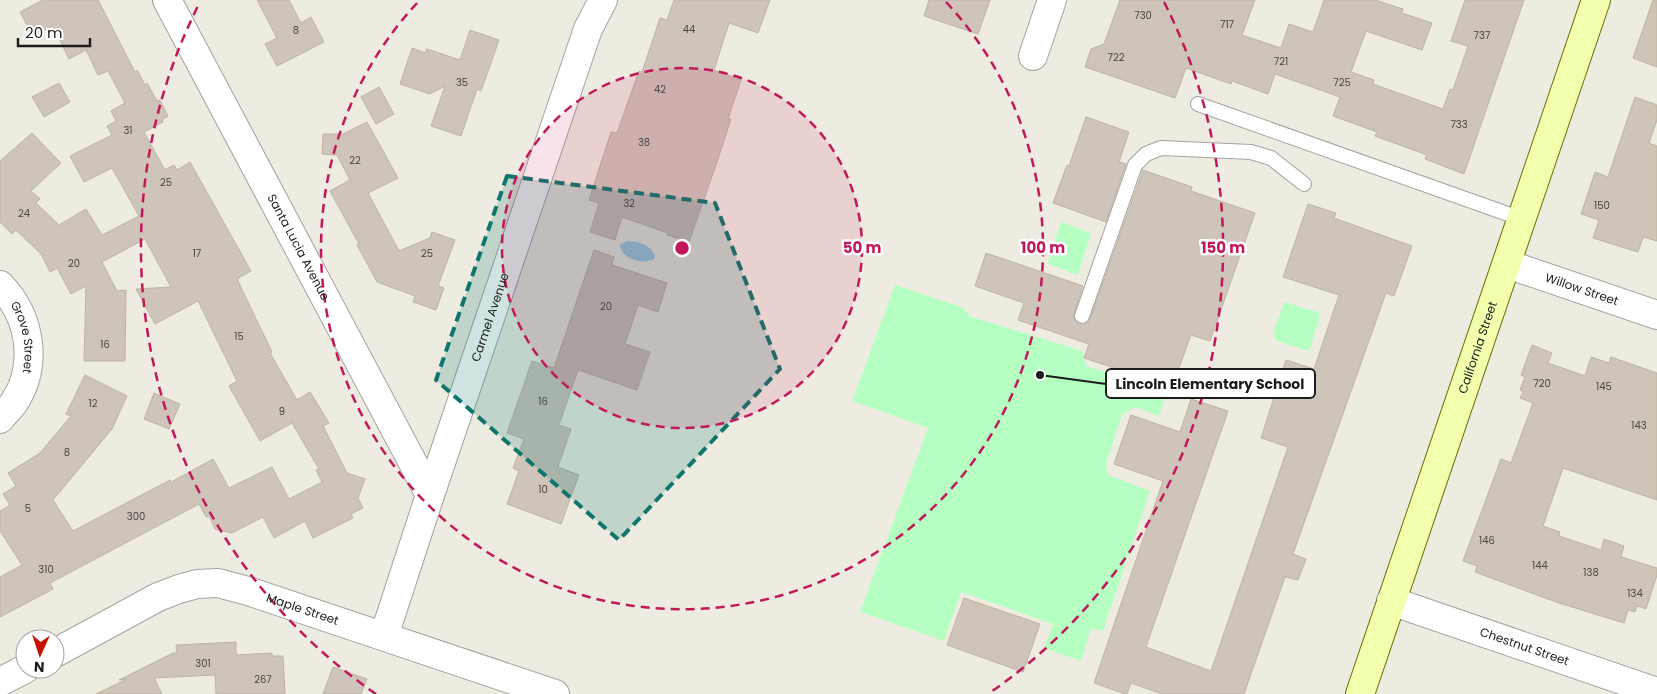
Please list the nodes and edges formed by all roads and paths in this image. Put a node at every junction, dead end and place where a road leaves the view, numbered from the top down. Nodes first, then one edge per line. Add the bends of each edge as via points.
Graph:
1 (167, 0) edge
2 (603, 0) edge
3 (1052, 0) edge
4 (1596, 0) edge
5 (1033, 56) dead end
6 (1198, 104) dead end
7 (1304, 184) dead end
8 (1522, 219) junction
9 (1507, 264) junction
10 (0, 286) edge
11 (1657, 315) edge
12 (1082, 316) dead end
13 (0, 419) edge
14 (430, 495) junction
15 (1391, 601) junction
16 (384, 636) junction
17 (65, 648) edge
18 (15, 674) edge
19 (0, 682) edge
20 (1657, 692) edge
21 (555, 694) edge
22 (1360, 694) edge

1 - 14 street, Santa Lucia Avenue
2 - 14 street, Carmel Avenue via 588,29
3 - 5 street
4 - 8 street, California Street
6 - 8 lane
7 - 12 lane via 1271,158 1251,152 1161,148 1146,154 1135,165
8 - 9 street, California Street
9 - 11 street, Willow Street
9 - 15 street, California Street
10 - 13 street, Grove Street via 19,309 28,352 22,386
14 - 16 street, Carmel Avenue
15 - 20 street, Chestnut Street
15 - 22 street, California Street
16 - 17 street, Maple Street via 248,591 218,583 204,583 158,597
16 - 21 street, Maple Street
18 - 19 street

